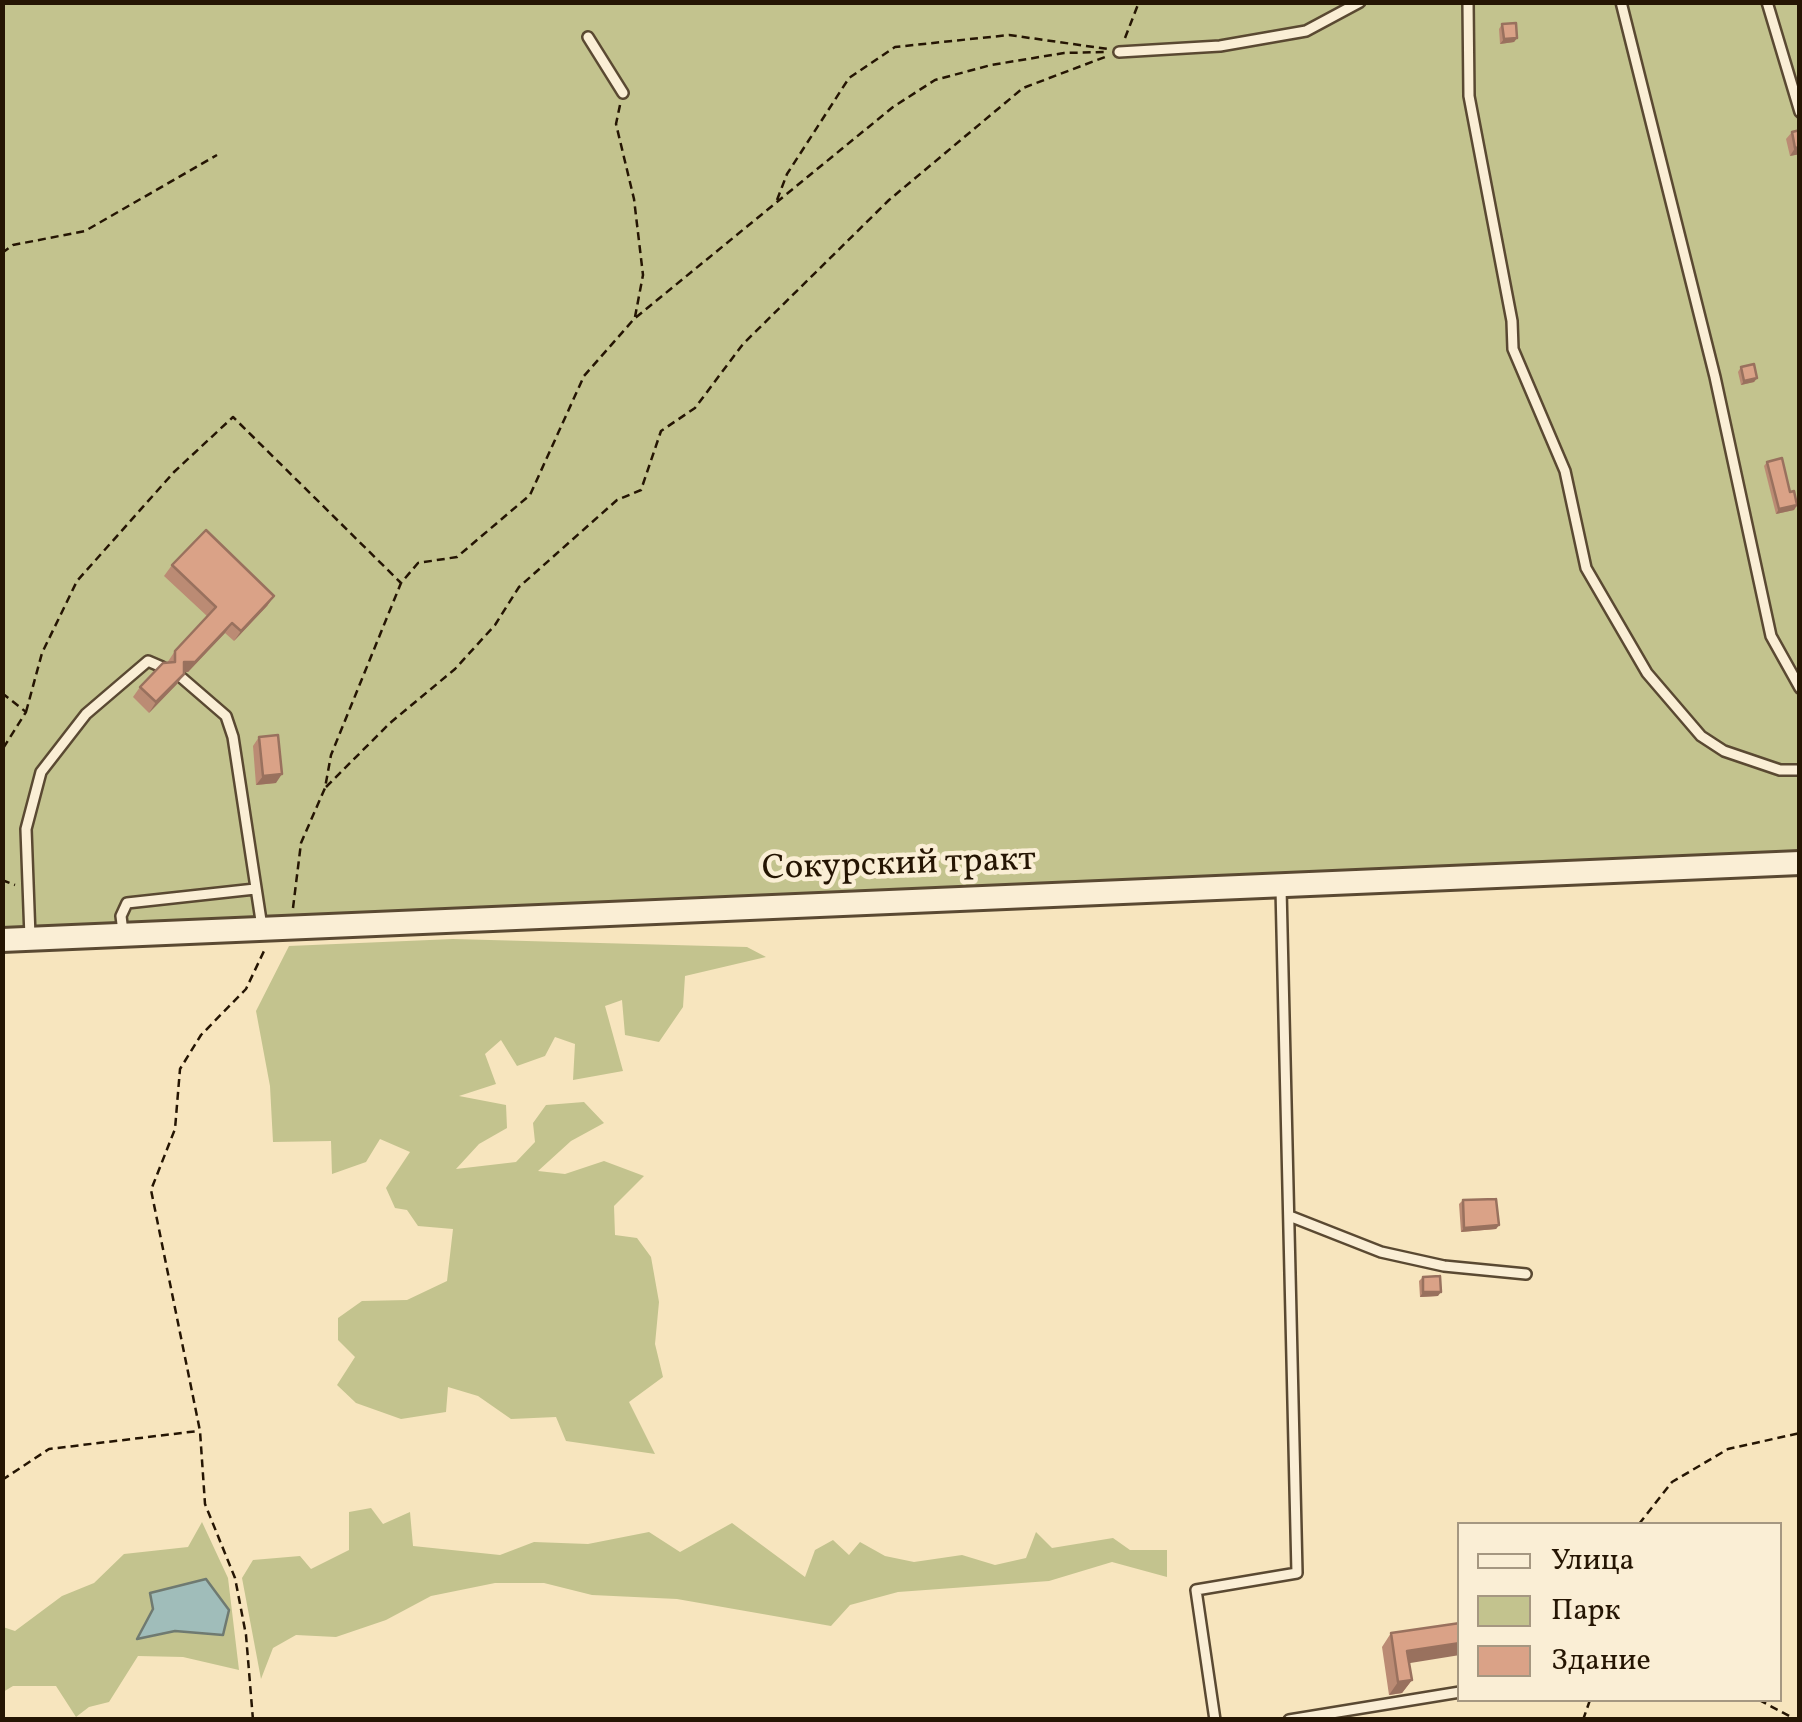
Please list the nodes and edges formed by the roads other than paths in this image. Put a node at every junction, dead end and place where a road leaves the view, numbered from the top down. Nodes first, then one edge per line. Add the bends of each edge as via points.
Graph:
1 (1360, 2) edge
2 (1468, 2) edge
3 (1621, 2) edge
4 (1767, 2) edge
5 (588, 37) dead end
6 (1119, 52) road end
7 (623, 93) road end
8 (1800, 112) edge
9 (162, 667) edge
10 (182, 678) edge
11 (1800, 688) edge
12 (1800, 770) edge
13 (1800, 862) edge
14 (1281, 886) junction
15 (255, 889) junction
16 (263, 929) junction
17 (122, 932) junction
18 (30, 939) junction
19 (2, 940) edge
20 (1292, 1217) junction
21 (1526, 1274) dead end
22 (1457, 1692) edge
23 (1215, 1720) edge
24 (1289, 1720) edge

1 - 6 lane via 1306,32
2 - 12 lane via 1469,96 1513,349 1565,470 1586,568 1646,673 1700,736 1724,751
3 - 11 lane via 1711,360 1771,636
4 - 8 lane
5 - 7 lane
9 - 18 lane via 148,661 86,714 41,772 26,829
10 - 15 lane via 226,716
13 - 14 street, Сокурский тракт
14 - 16 street, Сокурский тракт
14 - 20 lane
15 - 16 lane
15 - 17 lane via 127,903
16 - 17 street, Сокурский тракт
17 - 18 street, Сокурский тракт
18 - 19 street, Сокурский тракт
20 - 21 lane via 1382,1252
20 - 23 lane via 1297,1573 1196,1590
22 - 24 lane

